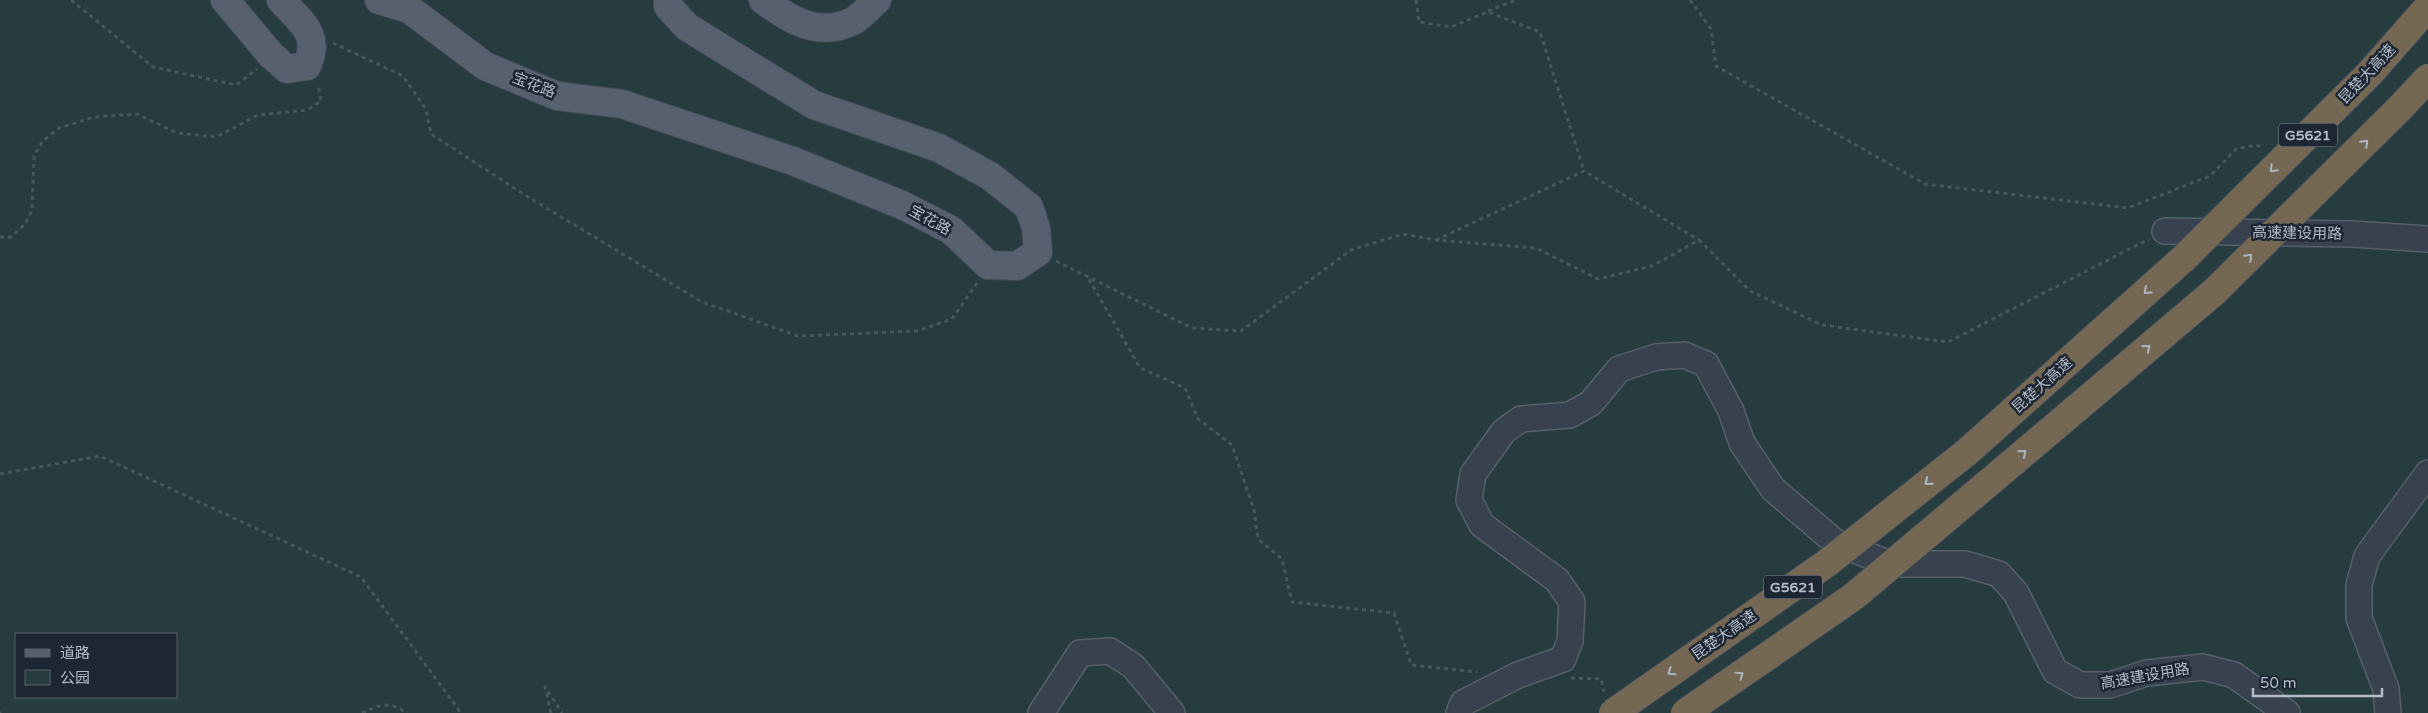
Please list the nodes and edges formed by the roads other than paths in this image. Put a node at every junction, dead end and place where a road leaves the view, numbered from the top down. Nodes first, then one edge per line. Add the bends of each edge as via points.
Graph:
1 (224, 0) edge
2 (281, 0) edge
3 (379, 0) edge
4 (668, 0) edge
5 (763, 0) edge
6 (877, 0) edge
7 (2428, 7) edge
8 (2428, 78) edge
9 (2165, 231) road end
10 (2428, 239) edge
11 (2428, 473) edge
12 (1609, 705) edge
13 (1041, 713) edge
14 (1172, 713) edge
15 (1458, 713) edge
16 (1685, 713) edge
17 (2287, 713) edge
18 (2388, 713) edge

1 - 2 main road via 287,69 307,66 313,51 310,32
3 - 4 main road, 宝花路 via 409,9 485,66 557,96 622,104 793,161 902,205 951,230 988,265 1017,266 1038,252 1036,228 1029,207 990,176 938,148 814,105 686,27 668,6
5 - 6 main road via 790,20 822,28 854,21
7 -> 12 highway, 昆楚大高速 / G5621, bridge via 2371,72 2184,258 1966,452 1827,563
16 -> 8 highway, G5621, bridge via 1853,597 2214,292
9 - 10 lane, 高速建设用路 via 2353,234
11 - 18 lane via 2367,556 2359,585 2360,618 2386,690
13 - 14 lane via 1080,653 1110,650 1134,666
15 - 17 lane, 高速建设用路 via 1462,703 1518,675 1563,659 1570,641 1572,602 1557,580 1482,525 1469,500 1473,474 1504,431 1521,419 1570,415 1590,403 1619,369 1656,356 1684,355 1706,364 1731,411 1742,443 1773,489 1835,542 1890,564 1965,564 1999,574 2016,593 2055,671 2080,685 2110,685 2147,673 2203,667 2234,675

